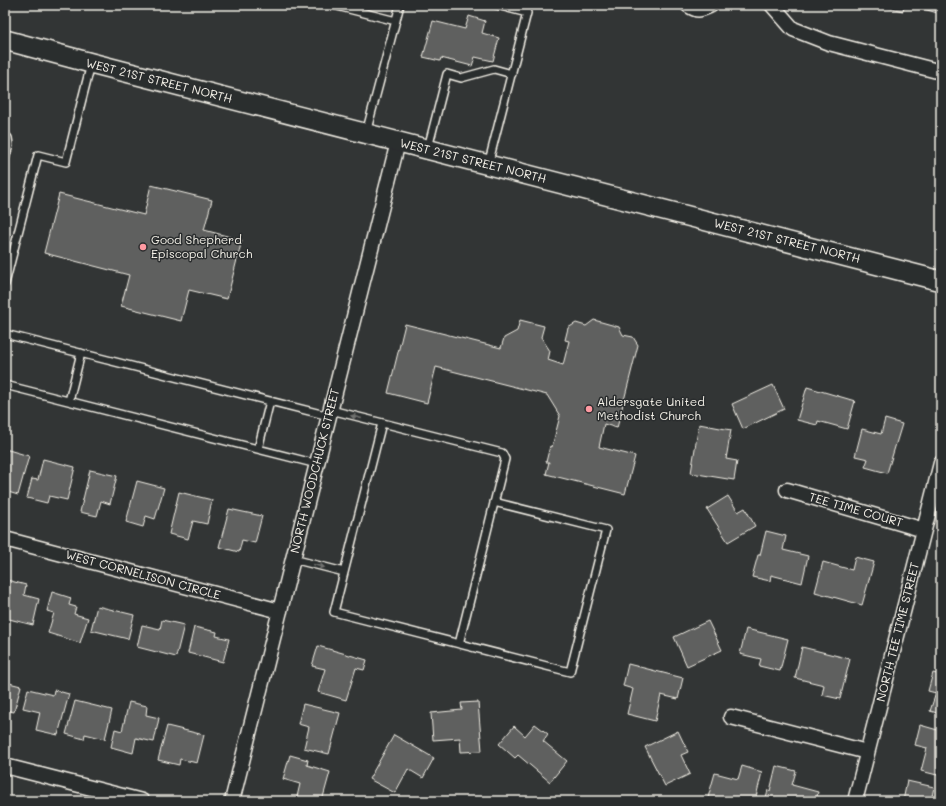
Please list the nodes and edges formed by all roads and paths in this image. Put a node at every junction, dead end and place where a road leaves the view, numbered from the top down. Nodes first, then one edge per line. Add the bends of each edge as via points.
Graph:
1 (333, 5) edge
2 (400, 5) edge
3 (497, 5) edge
4 (688, 5) edge
5 (711, 5) edge
6 (772, 5) edge
7 (396, 21) junction
8 (5, 40) edge
9 (91, 63) junction
10 (941, 72) edge
11 (512, 74) junction
12 (366, 134) junction
13 (5, 135) edge
14 (398, 142) junction
15 (427, 149) junction
16 (5, 159) edge
17 (488, 165) junction
18 (941, 281) edge
19 (5, 284) edge
20 (5, 334) edge
21 (81, 353) junction
22 (5, 385) edge
23 (69, 401) junction
24 (270, 401) junction
25 (330, 413) junction
26 (382, 423) junction
27 (258, 449) junction
28 (941, 463) edge
29 (317, 464) junction
30 (787, 490) dead end
31 (494, 502) junction
32 (924, 530) junction
33 (5, 539) edge
34 (293, 559) junction
35 (344, 572) junction
36 (280, 611) junction
37 (459, 644) junction
38 (731, 717) dead end
39 (867, 752) junction
40 (5, 766) edge
41 (142, 801) edge
42 (232, 801) edge
43 (855, 801) edge

1 - 7 lane
2 - 7 lane
3 - 11 lane via 528,13
4 - 5 street via 700,10
6 - 10 street via 793,29 829,43
7 - 12 lane
8 - 9 main road, WEST 21ST STREET NORTH
9 - 12 main road, WEST 21ST STREET NORTH
9 - 19 lane via 66,162 38,155
11 - 15 lane via 494,69 461,78 447,74
11 - 17 lane
12 - 14 main road, WEST 21ST STREET NORTH
13 - 16 lane via 9,145
14 - 15 main road, WEST 21ST STREET NORTH
14 - 25 street, NORTH WOODCHUCK STREET
15 - 17 main road, WEST 21ST STREET NORTH
17 - 18 main road, WEST 21ST STREET NORTH
20 - 21 lane
21 - 23 lane
21 - 24 lane
22 - 23 lane
23 - 27 lane
24 - 25 lane
24 - 27 lane
26 -> 25 lane
25 - 29 street, NORTH WOODCHUCK STREET
26 - 31 lane via 502,453 505,459
26 - 35 lane
27 - 29 lane
28 - 32 street, NORTH TEE TIME STREET
29 - 34 street, NORTH WOODCHUCK STREET
30 - 32 street, TEE TIME COURT
31 - 37 lane
31 - 37 lane via 606,530 570,672
32 - 39 street, NORTH TEE TIME STREET
33 - 36 street, WEST CORNELISON CIRCLE
34 -> 35 lane
34 - 36 street, NORTH WOODCHUCK STREET
35 - 37 lane via 334,612
36 - 42 street, NORTH WOODCHUCK STREET
38 - 39 street
39 - 43 street, NORTH TEE TIME STREET
40 - 41 street

